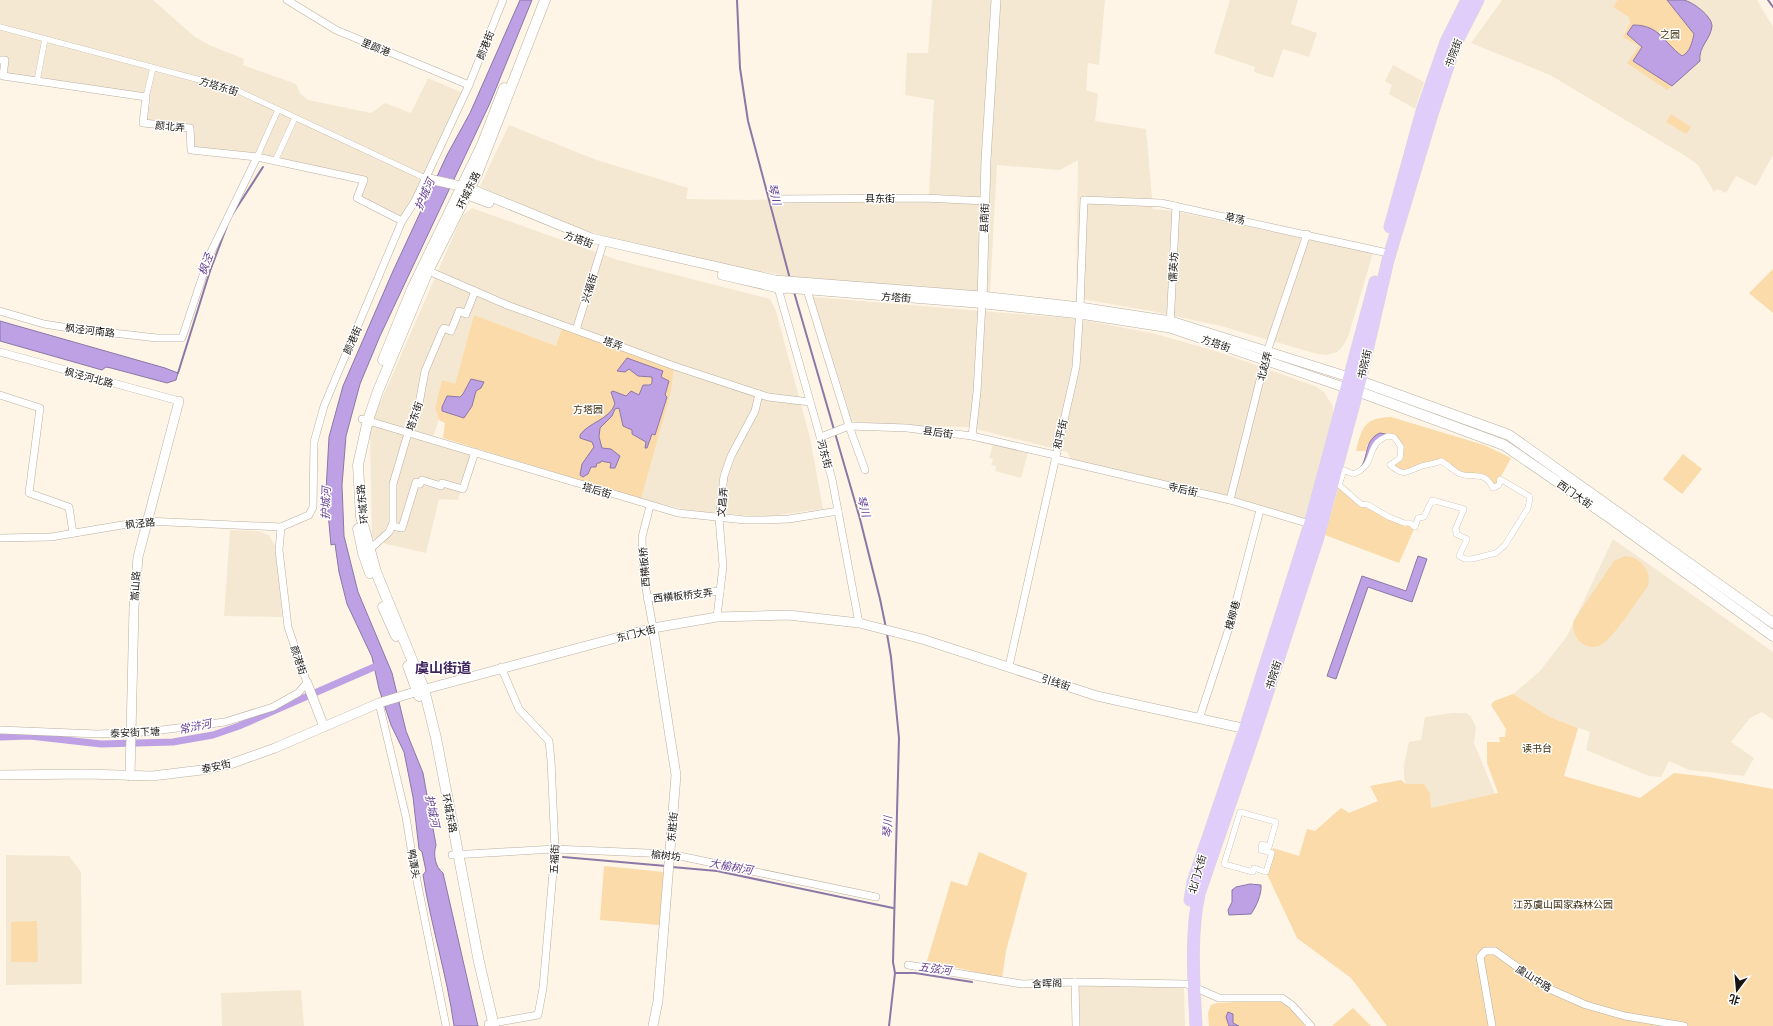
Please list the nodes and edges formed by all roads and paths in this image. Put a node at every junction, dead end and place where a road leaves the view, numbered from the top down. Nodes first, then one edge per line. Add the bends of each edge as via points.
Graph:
1 (287, 0) edge
2 (503, 0) edge
3 (538, 0) edge
4 (545, 0) edge
5 (996, 0) edge
6 (1467, 0) edge
7 (1478, 0) edge
8 (0, 27) edge
9 (45, 39) junction
10 (0, 60) edge
11 (153, 68) junction
12 (37, 81) junction
13 (469, 85) junction
14 (146, 97) junction
15 (278, 110) junction
16 (295, 118) junction
17 (257, 157) junction
18 (274, 161) junction
19 (425, 178) junction
20 (464, 190) junction
21 (776, 199) dead end
22 (1084, 200) joint
23 (985, 201) junction
24 (1176, 206) junction
25 (402, 222) junction
26 (1306, 234) junction
27 (602, 247) junction
28 (1382, 252) junction
29 (425, 269) junction
30 (782, 286) junction
31 (802, 287) junction
32 (474, 291) junction
33 (982, 300) junction
34 (0, 310) edge
35 (1080, 311) junction
36 (1170, 324) junction
37 (576, 330) junction
38 (0, 352) edge
39 (1266, 356) junction
40 (1354, 385) junction
41 (759, 394) junction
42 (0, 395) edge
43 (179, 401) joint
44 (810, 402) junction
45 (365, 420) junction
46 (849, 426) junction
47 (408, 433) junction
48 (972, 436) junction
49 (821, 437) junction
50 (475, 452) junction
51 (1055, 457) junction
52 (864, 470) dead end
53 (1230, 500) junction
54 (650, 506) junction
55 (1260, 510) junction
56 (838, 511) junction
57 (1381, 511) joint
58 (719, 518) junction
59 (146, 521) junction
60 (1310, 524) junction
61 (392, 526) junction
62 (281, 527) junction
63 (73, 533) junction
64 (0, 538) edge
65 (366, 552) junction
66 (720, 591) junction
67 (647, 598) junction
68 (717, 617) junction
69 (859, 623) junction
70 (1773, 623) edge
71 (653, 628) junction
72 (1773, 636) edge
73 (1009, 666) junction
74 (501, 667) junction
75 (307, 683) junction
76 (421, 690) junction
77 (379, 703) junction
78 (1199, 719) junction
79 (324, 727) junction
80 (0, 730) edge
81 (1250, 730) junction
82 (132, 732) junction
83 (0, 775) edge
84 (130, 776) junction
85 (555, 849) junction
86 (455, 855) junction
87 (669, 857) junction
88 (1253, 872) joint
89 (876, 897) dead end
90 (908, 965) dead end
91 (1074, 982) junction
92 (1191, 986) junction
93 (491, 1025) edge
94 (446, 1026) edge
95 (653, 1026) edge
96 (1076, 1026) edge
97 (1189, 1026) edge
98 (1196, 1026) edge
99 (1311, 1026) edge
100 (1492, 1026) edge
101 (1684, 1026) edge

1 - 13 street, 里颜港 via 336,30
2 - 13 street, 颜港街
3 - 20 main road, 环城东路
4 - 20 main road, 环城东路 via 480,167
5 - 23 street, 县南街
6 - 28 main road, 书院街 via 1446,42 1422,111
7 - 40 main road, 书院街 via 1455,45 1432,114
8 - 9 street, 方塔东街
9 - 11 street, 方塔东街
9 - 12 street
10 - 12 street via 5,60 3,76
11 - 14 street
11 - 15 street, 方塔东街 via 234,89
12 - 14 street
13 - 19 street, 颜港街
14 - 17 street, 颜北弄 via 143,123 190,128 190,150
15 - 16 street, 方塔东街
15 - 17 street
16 - 18 street
16 - 19 street, 方塔东街
17 - 18 street, 颜北弄
17 - 34 street, 枫泾河南路 via 210,254 182,338 157,338 69,328 44,324
18 - 25 street, 颜北弄 via 364,180 357,198
19 - 20 street, 方塔街
19 - 25 street, 颜港街
20 - 27 street, 方塔街
20 - 29 main road, 环城东路
20 - 30 street, 方塔街 via 591,238
21 - 23 street, 县东街 via 924,198
22 - 24 street, 草荡 via 1161,203
22 - 35 street, 和平街
23 - 33 street, 县南街
24 - 26 street, 草荡
24 - 36 street, 儒英坊
25 - 62 street, 颜港街 via 324,406 314,442 313,507 309,515
26 - 28 street, 草荡
26 - 39 street, 北赵弄
27 - 30 street, 方塔街
27 - 37 street, 兴福街
28 - 40 main road, 书院街
29 - 32 street, 塔弄
29 - 45 main road, 环城东路 via 412,289 370,395
30 - 31 street, 方塔街
30 - 44 street, 河东街
31 - 33 street, 方塔街
31 - 46 street
32 - 37 street, 塔弄
32 - 47 street, 塔东街 via 466,314 459,311 452,331 444,328 442,331 425,371 419,404
33 - 35 street, 方塔街
33 - 48 street, 县南街
35 - 36 street, 方塔街
35 - 51 street, 和平街 via 1076,367
36 - 39 street, 方塔街
37 - 41 street, 塔弄
38 - 43 street, 枫泾河北路
39 - 40 street, 方塔街
39 - 53 street, 北赵弄
40 - 60 main road, 书院街
40 - 70 main road, 西门大街 via 1509,435
40 - 72 main road, 西门大街 via 1504,444
40 - 81 main road, 书院街 via 1318,537
41 - 44 street, 塔弄
41 - 58 street, 文昌弄 via 755,411 731,456 724,476
42 - 63 street via 40,408 29,493 69,507
43 - 59 street, 嵩山路
44 - 49 street, 河东街
45 - 47 street, 塔后街
45 - 65 main road, 环城东路 via 353,468 356,519
46 - 48 street, 县后街 via 906,428
46 - 49 street, 县后街
46 - 52 street
47 - 50 street, 塔后街
47 - 61 street, 塔东街 via 393,484
48 - 51 street, 县后街
49 - 56 street, 河东街
50 - 54 street, 塔后街
50 - 61 street via 463,489 422,480 420,484 416,482 402,528
51 - 53 street, 寺后街
51 - 73 street, 和平街
53 - 55 street, 寺后街
54 - 58 street, 塔后街 via 678,513
54 - 67 street, 西横板桥 via 642,537
55 - 60 street, 寺后街
55 - 78 street, 槐柳巷 via 1230,625
56 - 58 street, 塔后街 via 789,519
56 - 69 street, 河东街
57 - 57 street via 1389,517 1415,527 1418,518 1424,517 1432,500 1464,509 1455,530 1458,531 1456,534 1468,539 1459,556 1472,559 1496,553 1505,545 1526,511 1530,498 1500,479 1499,485 1493,488 1482,476 1460,474 1441,462 1401,473 1390,465 1400,458 1401,447 1394,437 1388,436 1379,439 1363,469 1353,474 1344,470 1339,485 1361,504
58 - 66 street, 文昌弄 via 723,566
59 - 62 street, 枫泾路
59 - 63 street, 枫泾路
59 - 82 street, 嵩山路 via 135,587
60 - 81 main road, 书院街
61 - 65 street via 389,532
62 - 75 street, 颜港街 via 279,550 288,627
63 - 64 street, 枫泾路
65 - 76 main road, 环城东路 via 389,623
66 - 67 street, 西横板桥支弄
66 - 68 street, 文昌弄
67 - 71 street, 西横板桥
68 - 69 street, 东门大街 via 788,615
68 - 71 street, 东门大街
69 - 73 street, 引线街
71 - 74 street, 东门大街
71 - 87 street, 东胜街 via 676,774
73 - 78 street, 引线街 via 1097,696
74 - 76 street, 东门大街
74 - 85 street, 五福街 via 518,709 549,742
75 - 79 street
75 - 82 street, 泰安街下塘 via 298,693 273,706 225,722 172,730
76 - 77 street, 泰安街
76 - 86 main road, 环城东路
77 - 79 street, 泰安街
77 - 94 street, 鸭潭头 via 406,816
78 - 81 street, 引线街
79 - 84 street, 泰安街 via 233,763 169,775
80 - 82 street, 泰安街下塘 via 98,734
81 - 92 main road, 北门大街 via 1193,882 1187,938
82 - 84 street, 嵩山路
83 - 84 street, 泰安街
85 - 86 street, 榆树坊
85 - 87 street, 榆树坊
85 - 93 street, 五福街 via 543,988 538,1015
86 - 93 main road, 环城东路
87 - 89 street, 榆树坊
87 - 95 street, 东胜街 via 658,1001
88 - 88 street via 1224,864 1240,812 1276,822 1269,847 1262,844 1261,850 1272,854 1266,872 1254,868
90 - 91 street, 含晖阁 via 1022,984
91 - 92 street, 含晖阁
91 - 96 street
92 - 97 main road, 北门大街
92 - 98 main road, 北门大街
92 - 99 street via 1219,998 1282,998
100 - 101 street, 虞山中路 via 1480,957 1486,951 1495,951 1545,987 1586,1005 1625,1016

